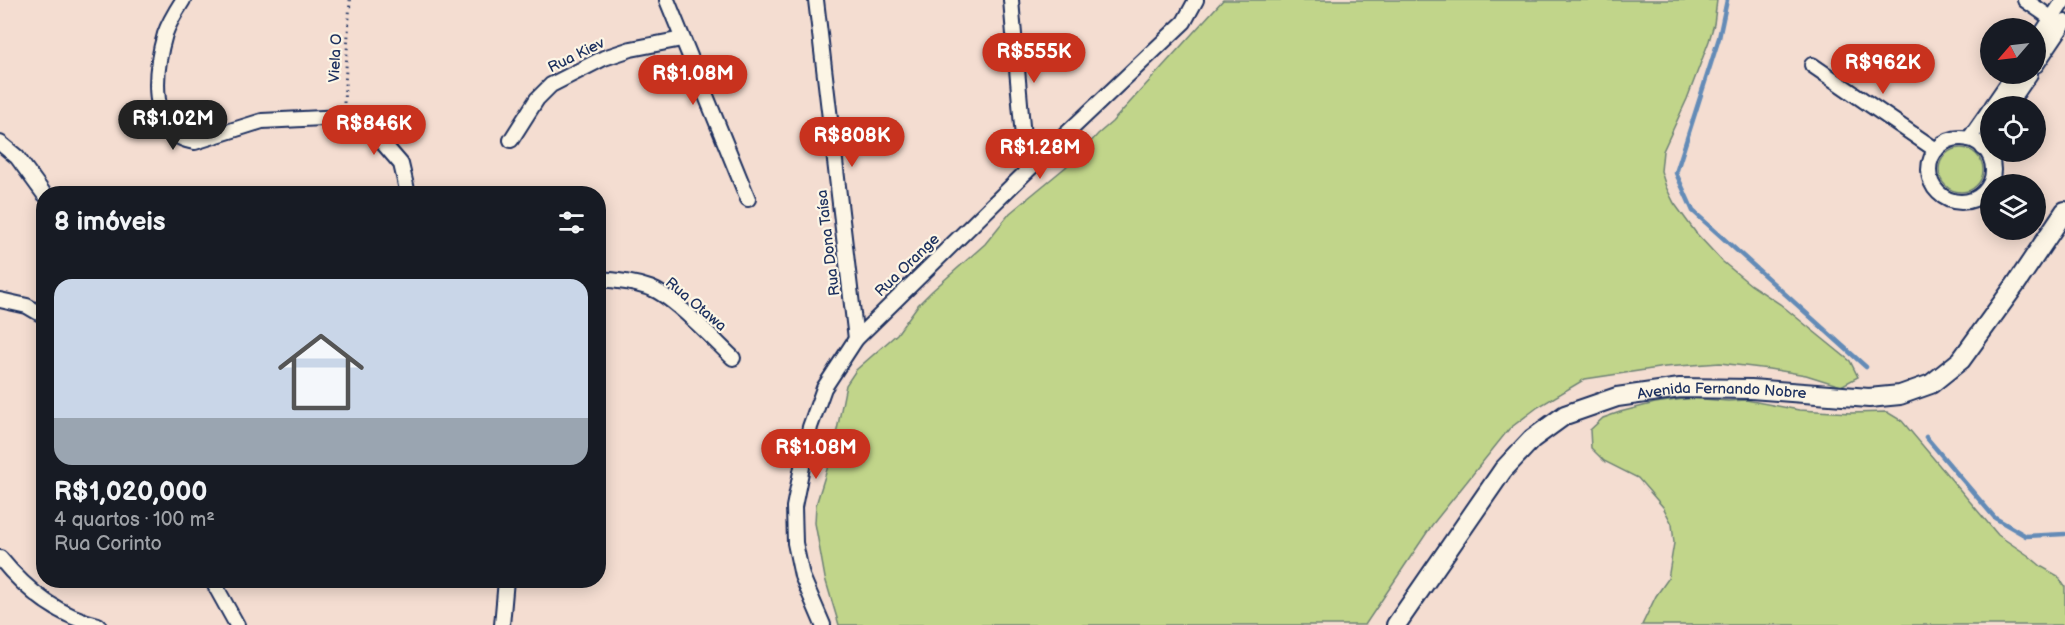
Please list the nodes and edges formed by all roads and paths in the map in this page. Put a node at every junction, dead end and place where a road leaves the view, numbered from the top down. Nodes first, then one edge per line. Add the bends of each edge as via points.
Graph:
1 (183, 0) edge
2 (350, 0) edge
3 (667, 0) edge
4 (816, 0) edge
5 (1011, 0) edge
6 (1196, 0) edge
7 (2025, 0) edge
8 (2064, 0) edge
9 (2060, 22) edge
10 (2046, 34) edge
11 (682, 39) junction
12 (2046, 48) edge
13 (1812, 65) dead end
14 (343, 117) junction
15 (1980, 124) edge
16 (512, 140) dead end
17 (1969, 140) junction
18 (0, 143) edge
19 (1980, 146) edge
20 (1936, 150) junction
21 (1991, 162) edge
22 (1026, 172) junction
23 (38, 186) edge
24 (406, 186) edge
25 (748, 199) dead end
26 (2065, 211) edge
27 (606, 279) edge
28 (0, 300) edge
29 (36, 311) edge
30 (856, 339) junction
31 (733, 358) dead end
32 (0, 558) edge
33 (216, 588) edge
34 (505, 588) edge
35 (816, 607) junction
36 (81, 623) edge
37 (98, 625) edge
38 (237, 625) edge
39 (502, 625) edge
40 (814, 625) edge
41 (823, 625) edge
42 (1396, 625) edge

1 - 14 street via 166,32 158,66 158,105 176,135 195,142 262,121
2 - 14 path, Viela O
3 - 11 street
4 - 30 street, Rua Dona Taísa
5 - 22 street
6 - 22 street, Rua Orange via 1184,22
7 - 9 street
8 - 9 street
9 - 10 street
9 - 12 street
11 - 16 street, Rua Kiev via 604,58 551,85 537,99
11 - 25 street
13 - 20 street
14 - 24 street via 376,135 401,164
15 - 17 street
17 - 19 street
17 - 20 street via 1953,139
18 - 23 street via 17,157
20 - 21 street via 1929,170 1933,186 1945,197 1961,202 1983,193 1991,178
22 - 30 street, Rua Orange
26 - 42 main road, Avenida Fernando Nobre via 1961,360 1931,384 1869,398 1680,388 1617,397 1565,415 1532,439 1503,470
27 - 31 street, Rua Otawa via 652,288
28 - 29 street
30 - 35 street, Rua Orange via 824,388 810,427 794,507 795,543 802,576
32 - 36 street via 28,589
33 - 38 street
34 - 39 street
35 - 40 street
35 - 41 street, Rua Orange
36 - 37 street

